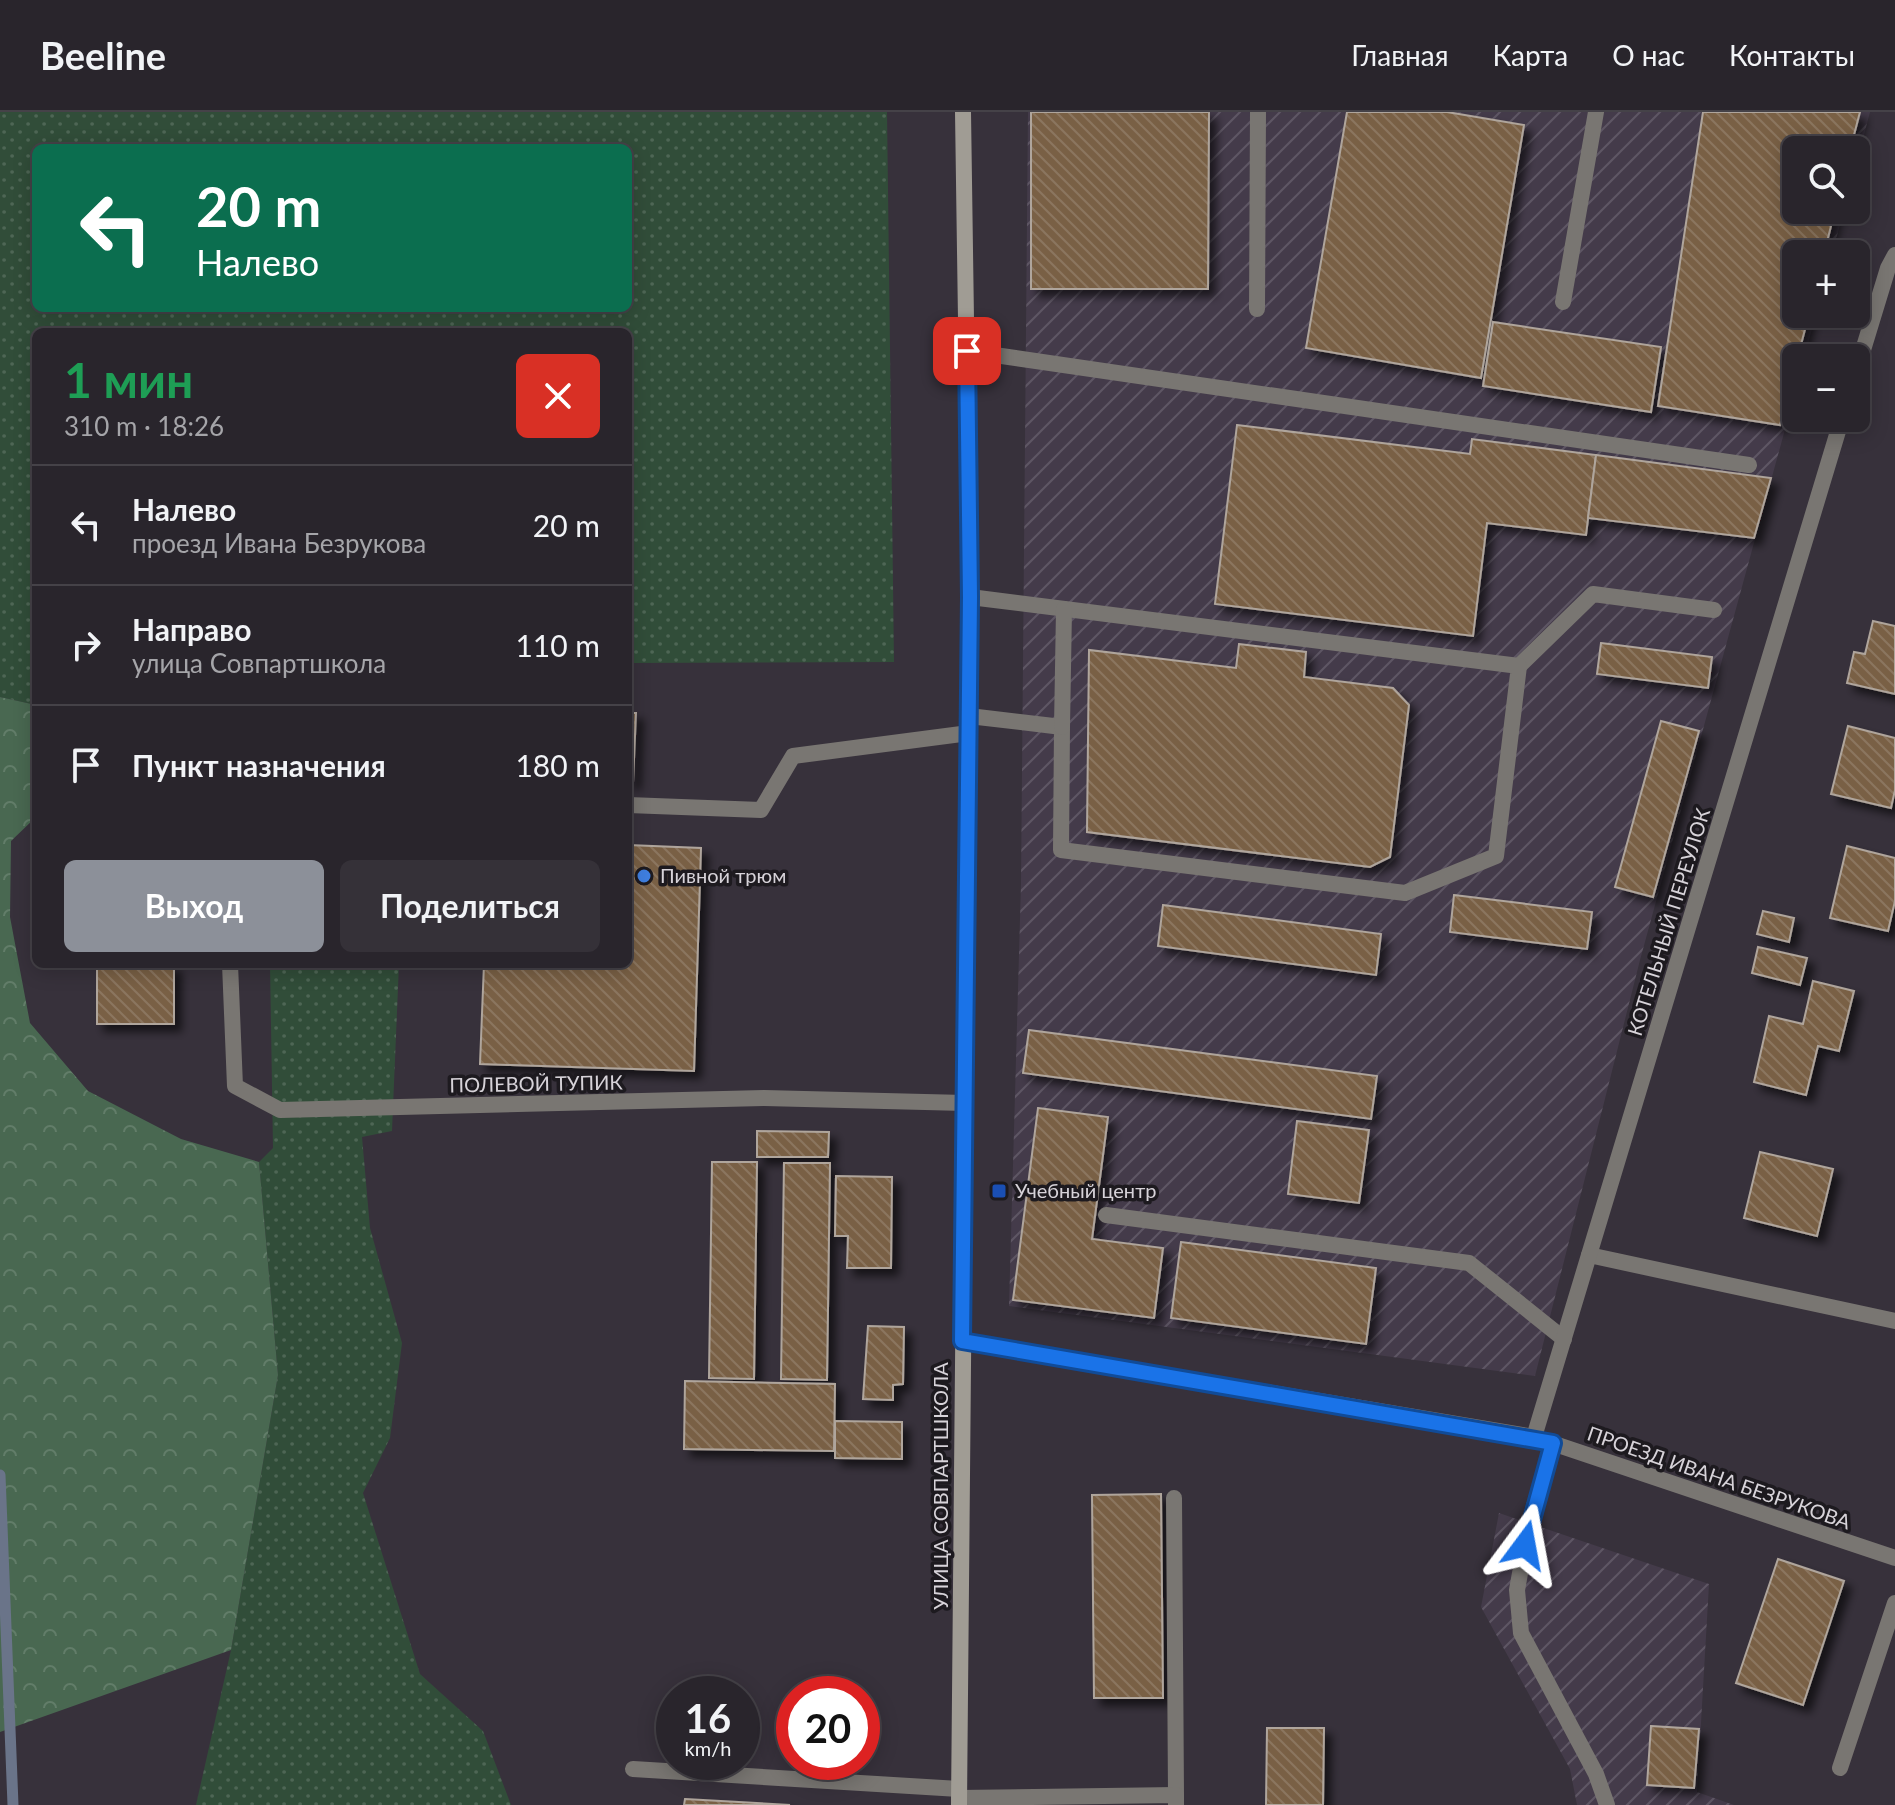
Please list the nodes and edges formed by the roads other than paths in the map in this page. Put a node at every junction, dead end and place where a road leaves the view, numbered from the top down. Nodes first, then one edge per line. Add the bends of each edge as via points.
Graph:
1 (963, 112) edge
2 (1258, 112) edge
3 (1596, 112) edge
4 (1895, 255) edge
5 (1563, 302) dead end
6 (1257, 309) dead end
7 (1865, 344) edge
8 (967, 351) junction
9 (1838, 432) edge
10 (1749, 465) dead end
11 (970, 597) junction
12 (1064, 609) junction
13 (1714, 610) dead end
14 (1519, 666) junction
15 (969, 724) junction
16 (1062, 727) junction
17 (632, 805) edge
18 (230, 968) edge
19 (965, 1103) junction
20 (1106, 1215) dead end
21 (1589, 1255) junction
22 (1895, 1321) edge
23 (1564, 1339) junction
24 (962, 1341) junction
25 (1534, 1437) junction
26 (1553, 1443) junction
27 (1174, 1498) dead end
28 (1895, 1558) edge
29 (1895, 1603) edge
30 (1840, 1768) dead end
31 (633, 1769) dead end
32 (959, 1798) edge
33 (1176, 1800) edge
34 (1607, 1805) edge

1 - 8 street, УЛИЦА СОВПАРТШКОЛА
2 - 6 street
3 - 5 street
4 - 7 street
8 - 10 street
8 - 11 street, УЛИЦА СОВПАРТШКОЛА
9 - 21 street, КОТЕЛЬНЫЙ ПЕРЕУЛОК
11 - 12 street
11 - 15 street, УЛИЦА СОВПАРТШКОЛА
12 - 14 street
12 - 16 street
13 - 14 street via 1593,594
14 - 16 street via 1496,856 1405,893 1061,850
15 - 16 street
15 - 17 street via 793,756 761,810
15 - 19 street, УЛИЦА СОВПАРТШКОЛА
18 - 19 street, ПОЛЕВОЙ ТУПИК via 235,1086 280,1110 764,1098
19 - 24 street, УЛИЦА СОВПАРТШКОЛА
20 - 23 street via 1469,1263
21 - 22 street
21 - 23 street, КОТЕЛЬНЫЙ ПЕРЕУЛОК
23 - 25 street, КОТЕЛЬНЫЙ ПЕРЕУЛОК
24 - 25 street, ПРОЕЗД ИВАНА БЕЗРУКОВА
24 - 32 street, УЛИЦА СОВПАРТШКОЛА
25 - 26 street, ПРОЕЗД ИВАНА БЕЗРУКОВА
26 - 28 street, ПРОЕЗД ИВАНА БЕЗРУКОВА
26 - 34 street via 1529,1523 1520,1577 1521,1633 1596,1774
27 - 33 street
29 - 30 street
31 - 32 street
32 - 33 street

